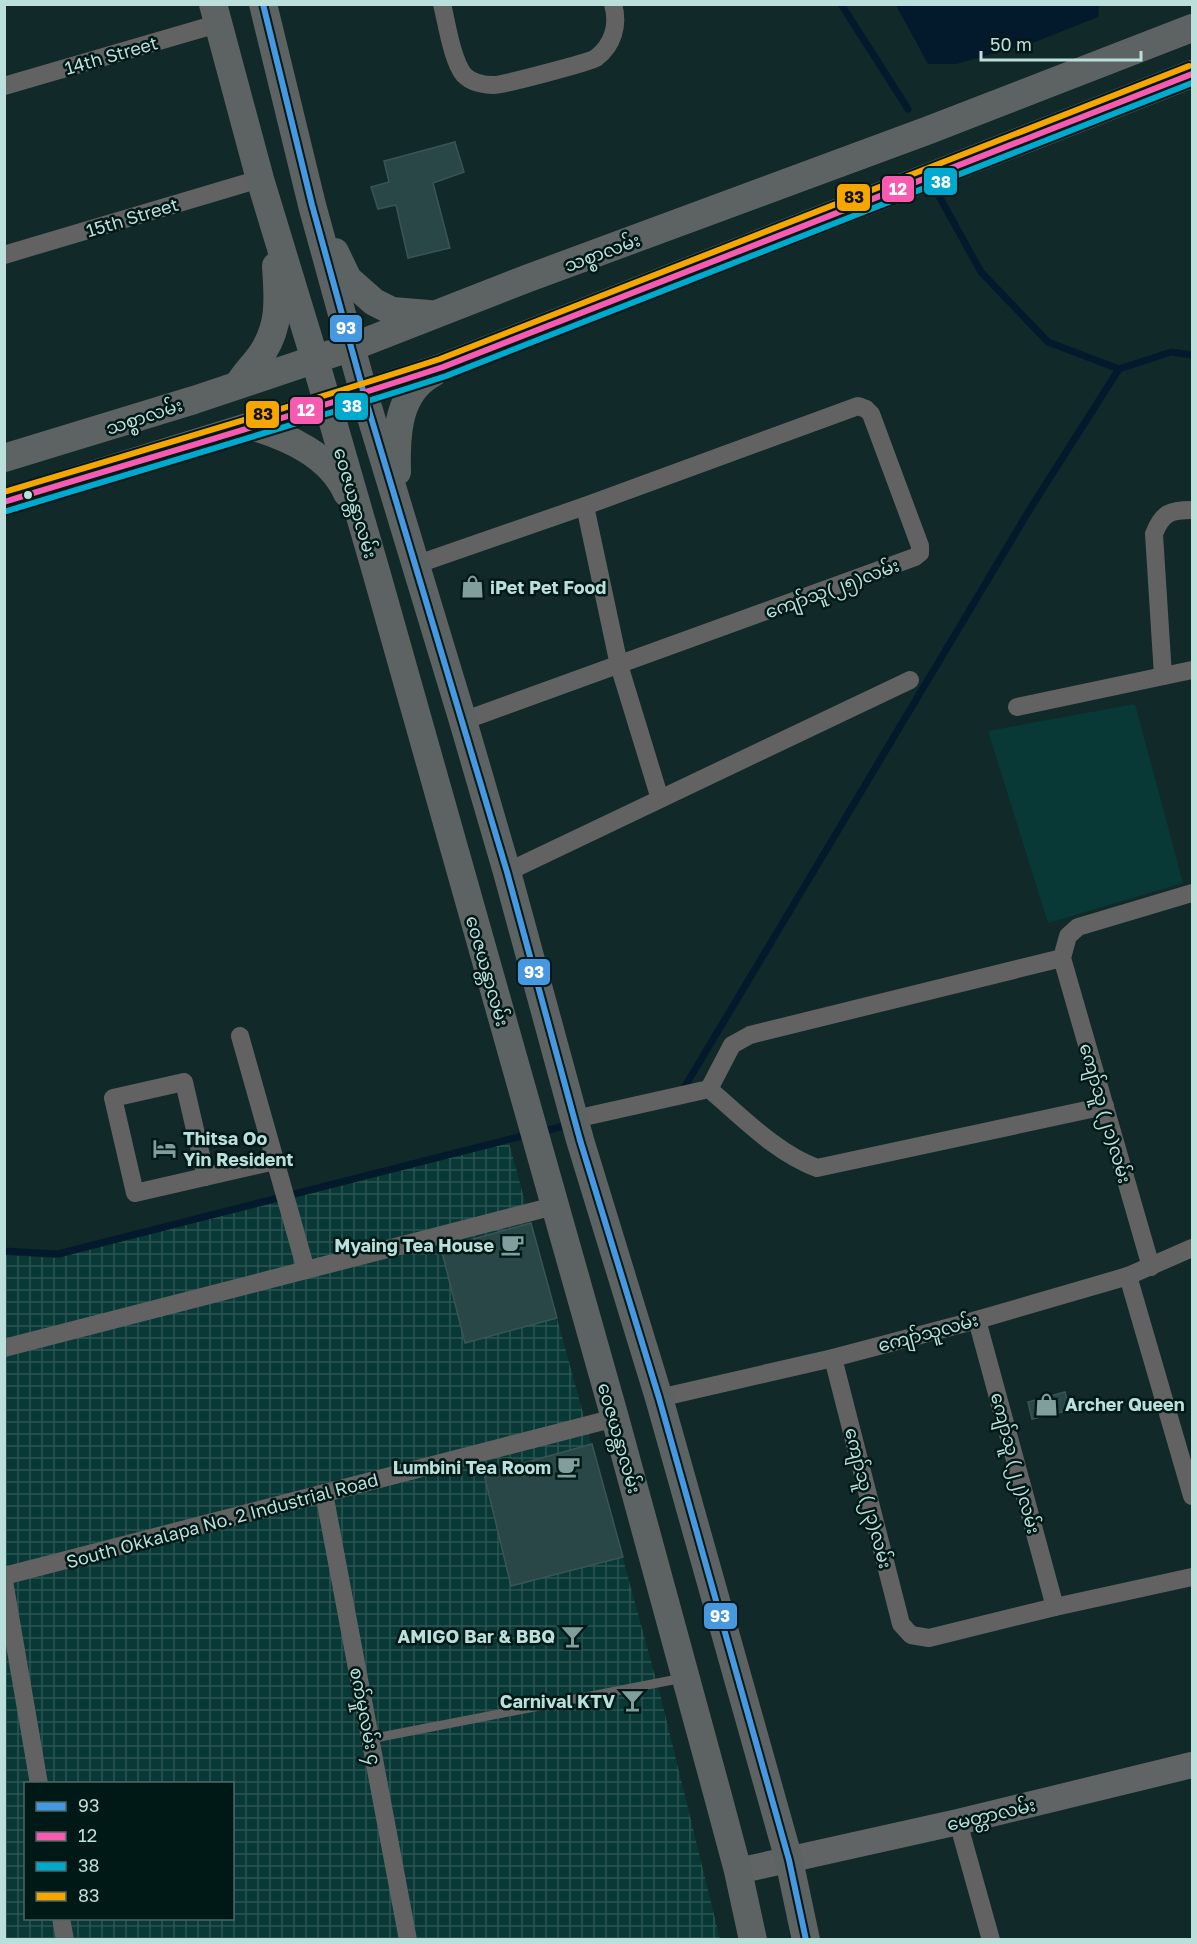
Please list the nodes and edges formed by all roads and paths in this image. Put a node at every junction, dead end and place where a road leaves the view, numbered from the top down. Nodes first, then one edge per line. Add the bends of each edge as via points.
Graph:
1 (263, 4) edge
2 (442, 4) edge
3 (613, 4) edge
4 (215, 14) edge
5 (1192, 28) edge
6 (1192, 74) edge
7 (4, 86) edge
8 (260, 179) junction
9 (312, 204) junction
10 (272, 222) junction
11 (4, 255) edge
12 (437, 315) junction
13 (352, 347) junction
14 (315, 360) junction
15 (443, 367) junction
16 (238, 385) junction
17 (364, 394) junction
18 (328, 405) junction
19 (251, 426) junction
20 (4, 458) edge
21 (4, 502) edge
22 (585, 506) junction
23 (399, 510) junction
24 (1192, 510) edge
25 (360, 522) junction
26 (415, 565) junction
27 (620, 665) junction
28 (1192, 670) edge
29 (1163, 676) junction
30 (910, 680) dead end
31 (1017, 707) dead end
32 (463, 721) junction
33 (660, 799) junction
34 (507, 872) junction
35 (1192, 893) edge
36 (529, 953) junction
37 (1062, 958) junction
38 (486, 963) junction
39 (240, 1036) dead end
40 (709, 1089) junction
41 (1105, 1106) junction
42 (574, 1119) junction
43 (276, 1161) junction
44 (206, 1177) junction
45 (554, 1206) junction
46 (1192, 1248) edge
47 (1151, 1267) junction
48 (306, 1270) junction
49 (1128, 1276) junction
50 (977, 1320) junction
51 (4, 1348) edge
52 (833, 1358) junction
53 (659, 1398) junction
54 (615, 1418) junction
55 (324, 1493) junction
56 (1192, 1496) edge
57 (1192, 1577) edge
58 (4, 1579) edge
59 (1055, 1607) junction
60 (686, 1678) junction
61 (370, 1739) junction
62 (1192, 1765) edge
63 (39, 1782) edge
64 (958, 1822) junction
65 (789, 1860) junction
66 (738, 1871) junction
67 (61, 1920) edge
68 (65, 1940) edge
69 (408, 1940) edge
70 (753, 1940) edge
71 (806, 1940) edge
72 (991, 1940) edge

1 - 9 main road
2 - 3 street via 465,75 478,84 496,85 595,59 608,46 615,31
4 - 7 street, 14th Street
4 - 8 main road, ဝေဇယန္တာလမ်း
5 - 12 main road, သစ္စာလမ်း
6 - 15 main road
8 - 10 main road, ဝေဇယန္တာလမ်း
8 - 11 street, 15th Street
9 - 12 main road via 348,279 374,302 392,311
9 - 13 main road
10 - 14 main road, ဝေဇယန္တာလမ်း
10 - 16 main road via 278,290 276,323 263,352
12 - 13 main road, သစ္စာလမ်း
13 - 14 main road, သစ္စာလမ်း
13 - 17 main road
14 - 16 main road, သစ္စာလမ်း
14 - 18 main road, ဝေဇယန္တာလမ်း
15 - 17 main road
15 - 23 main road via 423,378 401,409 396,442
16 - 20 main road, သစ္စာလမ်း
17 - 18 main road
17 - 23 main road
18 - 19 main road
18 - 25 main road, ဝေဇယန္တာလမ်း
19 - 21 main road
19 - 25 main road via 281,435 315,455 340,479
22 - 26 street, ကျော်သူ(၂၅)လမ်း
22 - 27 street
22 - 27 street, ကျော်သူ(၂၅)လမ်း via 858,406 871,414 920,546 915,557
23 - 26 main road
24 - 29 street via 1174,510 1160,520 1154,534
25 - 38 main road, ဝေဇယန္တာလမ်း
26 - 32 main road
27 - 32 street, ကျော်သူ(၂၅)လမ်း
27 - 33 street
28 - 29 street
29 - 31 street
30 - 33 street
32 - 34 main road
33 - 34 street
34 - 36 main road
35 - 37 street via 1078,927 1068,936
36 - 38 main road
36 - 42 main road
37 - 40 street via 750,1035 732,1045
37 - 41 street, ကျော်သူ (၂၁)လမ်း
38 - 45 main road, ဝေဇယန္တာလမ်း
39 - 43 street
40 - 41 street via 764,1135 817,1168
40 - 42 street
41 - 47 street, ကျော်သူ (၂၁)လမ်း
42 - 53 main road
43 - 44 street
43 - 48 street
44 - 44 street via 135,1193 113,1098 184,1082
45 - 48 street
45 - 54 main road, ဝေဇယန္တာလမ်း
46 - 47 street, ကျော်သူလမ်း
47 - 49 street, ကျော်သူလမ်း
48 - 51 street
49 - 50 street, ကျော်သူလမ်း
49 - 56 street
50 - 52 street, ကျော်သူလမ်း
50 - 59 street, ကျော်သူ (၂၂)လမ်း
52 - 53 street, ကျော်သူလမ်း
52 - 59 street, ကျော်သူ (၂၃)လမ်း via 901,1624 911,1635 929,1638
53 - 65 main road
54 - 55 street, South Okkalapa No. 2 Industrial Road
54 - 60 main road, ဝေဇယန္တာလမ်း
55 - 58 street, South Okkalapa No. 2 Industrial Road
55 - 61 street, စက်မှုလမ်း ၄
57 - 59 street
58 - 63 street
60 - 61 lane
60 - 66 main road, ဝေဇယန္တာလမ်း
61 - 69 street, စက်မှုလမ်း ၄
62 - 64 main road, မေတ္တာလမ်း
64 - 65 main road, မေတ္တာလမ်း
64 - 72 street
65 - 66 main road, မေတ္တာလမ်း
65 - 71 main road
66 - 70 main road, ဝေဇယန္တာလမ်း
67 - 68 street

